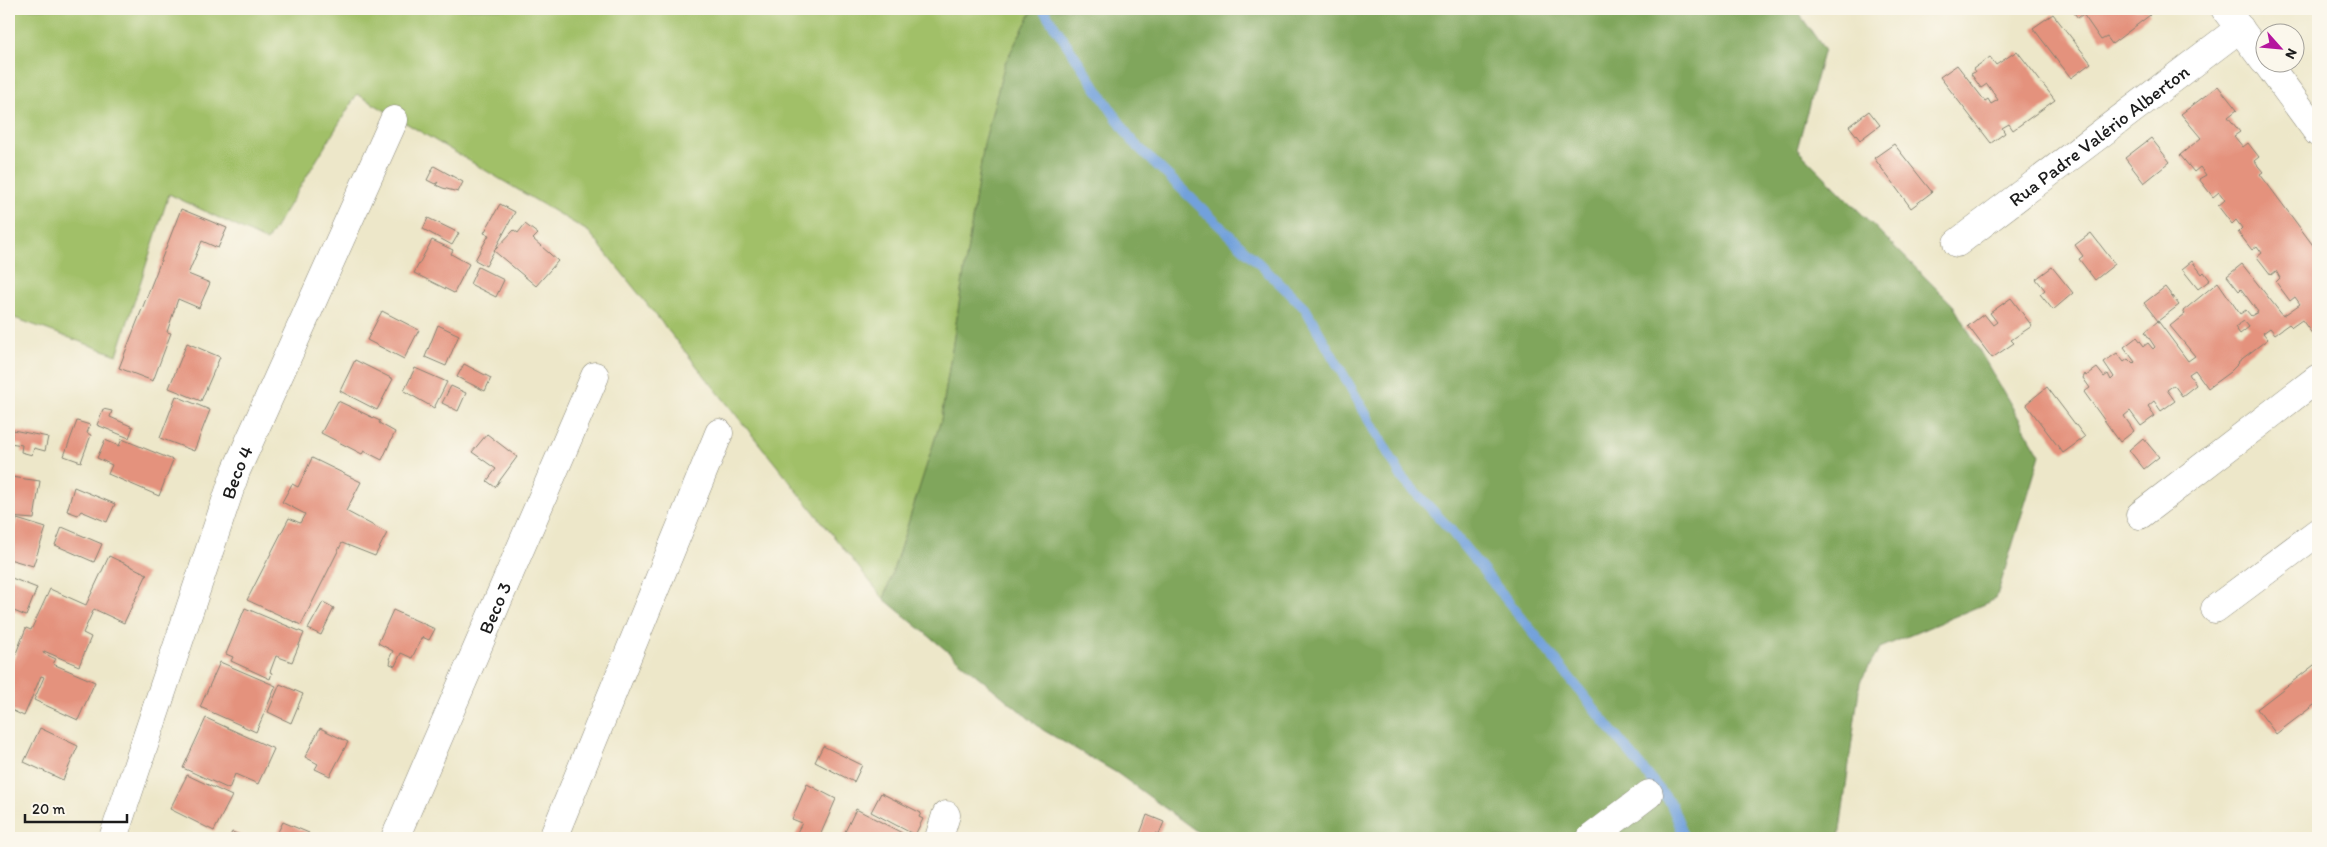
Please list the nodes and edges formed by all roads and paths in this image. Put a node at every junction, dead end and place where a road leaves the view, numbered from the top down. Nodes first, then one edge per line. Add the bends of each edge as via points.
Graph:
1 (2233, 18) edge
2 (2254, 47) edge
3 (2272, 72) edge
4 (394, 120) dead end
5 (2318, 133) edge
6 (1957, 243) dead end
7 (595, 376) dead end
8 (2318, 378) edge
9 (719, 433) dead end
10 (2140, 516) dead end
11 (2318, 532) edge
12 (2215, 609) dead end
13 (1649, 794) dead end
14 (113, 838) edge
15 (395, 838) edge
16 (553, 838) edge
17 (1591, 838) edge

1 - 2 street
1 - 6 street, Rua Padre Valério Alberton
3 - 5 street
4 - 14 street, Beco 4 via 236,471
7 - 15 street, Beco 3
8 - 10 street
9 - 16 street
11 - 12 street
13 - 17 street

